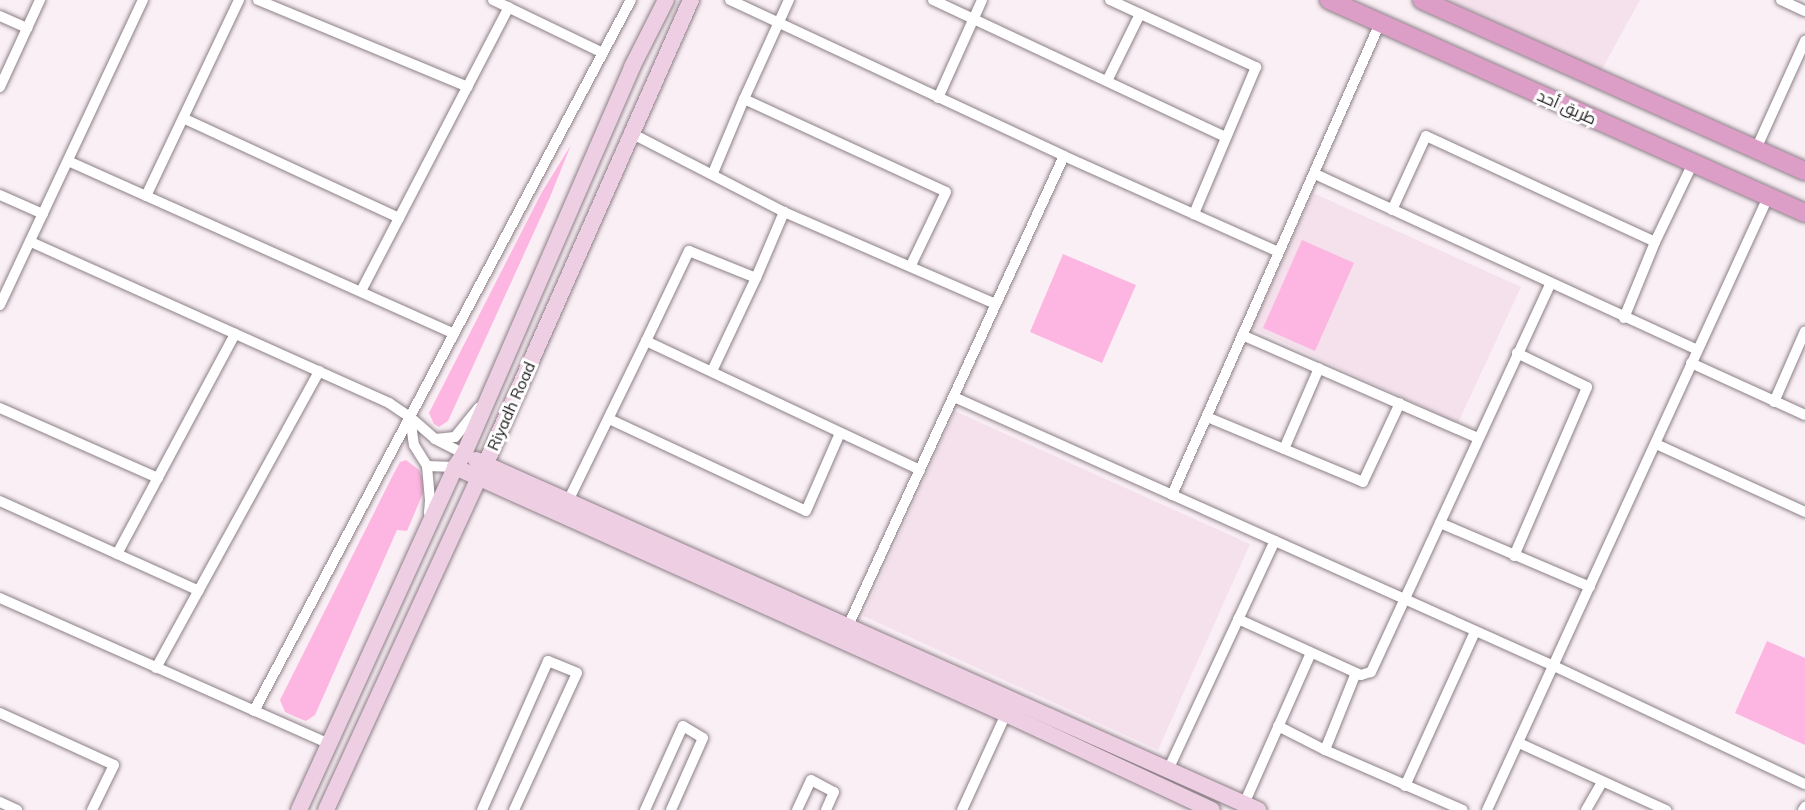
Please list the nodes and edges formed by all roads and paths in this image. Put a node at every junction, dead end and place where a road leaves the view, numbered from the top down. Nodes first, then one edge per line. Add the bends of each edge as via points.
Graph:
1 (40, 0) edge
2 (143, 0) edge
3 (239, 0) edge
4 (258, 0) edge
5 (493, 0) edge
6 (631, 0) edge
7 (666, 0) edge
8 (691, 0) edge
9 (730, 0) edge
10 (789, 0) edge
11 (933, 0) edge
12 (982, 0) edge
13 (1110, 0) edge
14 (1329, 0) edge
15 (1422, 0) edge
16 (1781, 0) edge
17 (509, 8) junction
18 (1805, 11) edge
19 (1140, 14) junction
20 (0, 16) edge
21 (973, 18) junction
22 (1380, 23) junction
23 (778, 24) junction
24 (27, 28) junction
25 (1805, 41) edge
26 (603, 53) junction
27 (1107, 81) junction
28 (0, 87) edge
29 (468, 87) junction
30 (938, 98) junction
31 (744, 99) junction
32 (185, 119) junction
33 (631, 133) junction
34 (1225, 137) junction
35 (1756, 149) junction
36 (1064, 156) junction
37 (68, 161) junction
38 (1693, 163) junction
39 (1805, 171) edge
40 (713, 173) junction
41 (1315, 174) junction
42 (0, 195) edge
43 (1769, 195) junction
44 (146, 196) junction
45 (1392, 210) junction
46 (784, 212) junction
47 (1805, 213) edge
48 (43, 214) junction
49 (1194, 214) junction
50 (399, 218) junction
51 (31, 242) junction
52 (1655, 242) junction
53 (1279, 252) junction
54 (911, 265) junction
55 (756, 278) junction
56 (1550, 284) junction
57 (361, 291) junction
58 (996, 304) junction
59 (0, 305) edge
60 (1624, 318) junction
61 (1805, 331) edge
62 (235, 334) junction
63 (454, 334) junction
64 (1242, 335) junction
65 (646, 341) junction
66 (1697, 350) junction
67 (1517, 353) junction
68 (1691, 363) junction
69 (1319, 368) junction
70 (319, 371) junction
71 (712, 371) junction
72 (954, 397) junction
73 (488, 398) junction
74 (1774, 402) junction
75 (1400, 403) junction
76 (0, 408) edge
77 (1805, 415) edge
78 (1207, 417) junction
79 (609, 419) junction
80 (414, 424) junction
81 (840, 433) junction
82 (1478, 438) junction
83 (435, 439) junction
84 (1656, 444) junction
85 (1284, 449) junction
86 (460, 460) junction
87 (427, 466) junction
88 (481, 471) junction
89 (920, 471) junction
90 (158, 478) junction
91 (1172, 495) junction
92 (0, 501) edge
93 (568, 501) junction
94 (1805, 512) edge
95 (1440, 523) junction
96 (426, 533) junction
97 (1275, 541) junction
98 (117, 554) junction
99 (1515, 556) junction
100 (1590, 587) junction
101 (199, 591) junction
102 (0, 598) edge
103 (1405, 600) junction
104 (1238, 620) junction
105 (848, 626) junction
106 (1475, 632) junction
107 (1311, 653) junction
108 (1554, 666) junction
109 (156, 668) junction
110 (1356, 673) junction
111 (254, 711) junction
112 (0, 713) edge
113 (1006, 714) junction
114 (1278, 726) junction
115 (1519, 742) junction
116 (330, 744) junction
117 (1325, 750) junction
118 (1168, 770) junction
119 (1602, 782) junction
120 (1805, 784) edge
121 (1405, 786) junction
122 (0, 802) edge
123 (1251, 807) edge
124 (17, 810) edge
125 (92, 810) edge
126 (299, 810) edge
127 (326, 810) edge
128 (482, 810) edge
129 (514, 810) edge
130 (645, 810) edge
131 (671, 810) edge
132 (797, 810) edge
133 (826, 810) edge
134 (962, 810) edge
135 (1212, 810) edge
136 (1463, 810) edge
137 (1487, 810) edge
138 (1586, 810) edge
139 (1666, 810) edge

1 - 24 street
2 - 37 street
3 - 32 street
4 - 29 street
5 - 17 street
6 - 26 street
7 - 73 street via 632,67
8 - 33 street, Riyadh Road
9 - 23 street
10 - 23 street
11 - 21 street
12 - 21 street
13 - 19 street
14 - 22 main road, طريق أحد
15 - 35 main road
16 - 18 street
17 - 26 street
17 - 29 street
19 - 27 street
19 - 34 street via 1256,67
20 - 24 street
21 - 27 street
21 - 30 street
22 - 38 main road, طريق أحد
22 - 41 street
23 - 30 street
23 - 31 street
24 - 28 street
25 - 35 street
26 - 63 street
27 - 34 street
29 - 50 street
30 - 36 street
31 - 40 street
31 - 54 street via 946,192
32 - 44 street
32 - 50 street
33 - 40 street
33 - 88 street, Riyadh Road
34 - 49 street
35 - 39 main road
36 - 49 street
36 - 58 street
37 - 44 street
37 - 48 street
38 - 43 main road, طريق أحد
38 - 52 street
40 - 46 street
41 - 45 street
41 - 53 street
42 - 48 street
43 - 47 main road, طريق أحد
43 - 66 street
44 - 57 street
45 - 52 street via 1426,136
45 - 56 street
46 - 54 street
46 - 55 street
48 - 51 street
49 - 53 street
50 - 57 street
51 - 59 street
51 - 62 street
52 - 60 street
53 - 64 street
54 - 58 street
55 - 65 street via 689,251
55 - 71 street
56 - 60 street
56 - 67 street
57 - 63 street
58 - 72 street
60 - 66 street
61 - 74 street
62 - 70 street
62 - 90 street
63 - 80 street
64 - 69 street
64 - 78 street
65 - 71 street
65 - 79 street
66 - 68 street
67 - 82 street
67 - 99 street via 1587,387
68 - 74 street
68 - 84 street
69 - 75 street
69 - 85 street
70 - 80 street via 389,403
70 - 101 street
71 - 81 street
72 - 89 street
72 - 91 street
73 - 83 street via 455,437
73 - 86 street
74 - 77 street
75 - 82 street
75 - 85 street via 1363,482
76 - 90 street
78 - 85 street
78 - 91 street
79 - 81 street via 806,511
79 - 93 street
80 - 83 street
80 - 87 street via 414,445
80 - 111 street
81 - 89 street
82 - 95 street
83 - 86 street
84 - 94 street
84 - 100 street
86 - 87 street
86 - 88 street
86 - 96 street
87 - 96 street via 430,501
88 - 93 street
88 - 113 street
88 - 127 street, Riyadh Road
89 - 105 street
90 - 98 street
91 - 97 street
92 - 98 street
93 - 105 street
95 - 99 street
95 - 103 street
96 - 116 street
97 - 103 street
97 - 104 street
98 - 101 street
99 - 100 street
100 - 108 street
101 - 109 street
102 - 109 street
103 - 106 street
103 - 110 street via 1371,672
104 - 107 street
104 - 118 street
105 - 118 street
106 - 108 street
106 - 121 street
107 - 110 street
107 - 114 street
108 - 115 street
108 - 120 street
109 - 111 street
110 - 117 street
111 - 116 street
112 - 125 street via 114,765
113 - 134 street
113 - 135 street
114 - 117 street
114 - 123 street
115 - 119 street
115 - 137 street
116 - 126 street
117 - 121 street
118 - 123 street
119 - 138 street
119 - 139 street
121 - 136 street
122 - 124 street
128 - 129 street via 548,661 577,674
130 - 131 street via 683,726 703,738
132 - 133 street via 811,780 834,792

